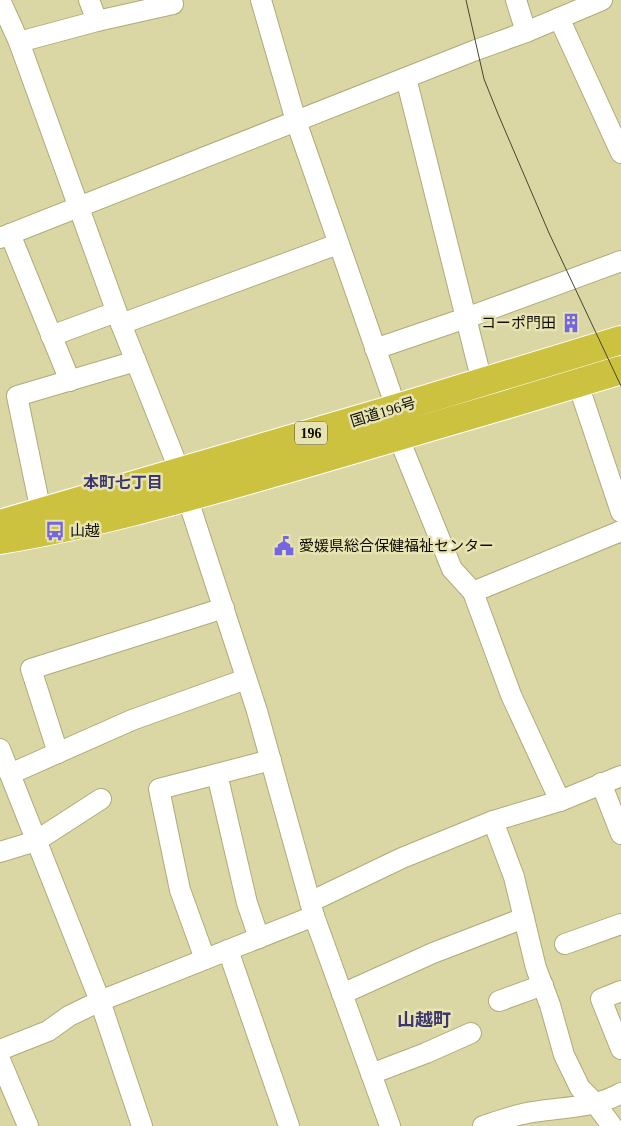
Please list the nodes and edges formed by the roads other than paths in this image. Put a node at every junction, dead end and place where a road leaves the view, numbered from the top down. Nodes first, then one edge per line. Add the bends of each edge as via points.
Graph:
1 (0, 0) edge
2 (90, 0) edge
3 (172, 0) edge
4 (261, 0) edge
5 (516, 0) edge
6 (602, 0) edge
7 (559, 18) junction
8 (97, 21) junction
9 (526, 32) junction
10 (19, 42) junction
11 (406, 78) junction
12 (296, 121) junction
13 (621, 154) edge
14 (78, 207) junction
15 (5, 236) edge
16 (338, 244) junction
17 (621, 260) edge
18 (119, 318) junction
19 (466, 318) junction
20 (51, 336) junction
21 (621, 340) edge
22 (374, 349) junction
23 (136, 361) junction
24 (621, 370) edge
25 (70, 381) junction
26 (484, 382) junction
27 (578, 384) junction
28 (394, 409) junction
29 (493, 410) junction
30 (401, 436) junction
31 (179, 472) junction
32 (187, 498) junction
33 (621, 512) edge
34 (44, 522) junction
35 (0, 524) edge
36 (621, 531) edge
37 (0, 540) edge
38 (0, 552) edge
39 (473, 592) junction
40 (224, 608) junction
41 (246, 679) junction
42 (58, 753) junction
43 (271, 760) junction
44 (4, 761) edge
45 (217, 774) junction
46 (621, 776) edge
47 (601, 783) junction
48 (101, 800) dead end
49 (560, 801) junction
50 (493, 821) junction
51 (621, 834) edge
52 (36, 841) junction
53 (0, 852) edge
54 (312, 909) junction
55 (524, 918) junction
56 (621, 924) edge
57 (258, 938) junction
58 (565, 944) dead end
59 (228, 950) junction
60 (205, 959) junction
61 (543, 985) junction
62 (621, 991) edge
63 (342, 994) junction
64 (100, 1001) junction
65 (499, 1001) dead end
66 (471, 1033) dead end
67 (621, 1049) edge
68 (0, 1050) edge
69 (0, 1060) edge
70 (371, 1074) junction
71 (621, 1093) edge
72 (595, 1103) junction
73 (28, 1126) edge
74 (142, 1126) edge
75 (289, 1126) edge
76 (390, 1126) edge
77 (484, 1126) edge
78 (612, 1126) edge

1 - 10 street
2 - 8 street
3 - 8 street via 173,4
4 - 12 street
5 - 9 street
6 - 7 street
7 - 9 street
7 - 13 street
8 - 10 street
9 - 11 street
10 - 14 street
11 - 12 street
11 - 19 street
12 - 14 street
12 - 16 street
14 - 15 street
14 - 18 street
15 - 20 street
16 - 18 street
16 - 22 street
17 - 19 street
18 - 20 street
18 - 23 street
19 - 22 street
19 - 26 street
20 - 25 street
21 - 26 highway, 国道196号 / 196
22 - 28 street
23 - 25 street
23 - 31 street
24 - 27 highway, 国道196号 / 196
25 - 34 street via 18,396
26 - 28 highway, 国道196号 / 196
26 - 29 street
27 - 29 highway, 国道196号 / 196
27 - 33 street
28 - 30 street
28 - 31 highway, 国道196号 / 196
29 - 30 highway, 国道196号 / 196
30 - 32 highway, 国道196号 / 196
30 - 39 street via 404,451 452,569
31 - 32 street
31 - 34 highway, 国道196号 / 196
32 - 34 highway, 国道196号 / 196
32 - 40 street
34 - 35 highway, 国道196号 / 196
34 - 37 highway, 国道196号 / 196
34 - 38 street
36 - 39 street
39 - 49 street via 512,696
40 - 41 street
40 - 42 street via 31,669
41 - 42 street via 132,720
41 - 43 street
42 - 44 street
43 - 45 street
43 - 54 street
44 - 52 street
45 - 57 street
45 - 60 street via 159,789 180,890
46 - 47 street
47 - 49 street
47 - 51 street
48 - 52 street
49 - 50 street
50 - 54 street via 402,858
50 - 55 street via 514,877
52 - 53 street
52 - 64 street
54 - 57 street
54 - 63 street
55 - 61 street
55 - 63 street via 433,953
56 - 58 street
57 - 59 street
59 - 60 street
59 - 75 street
60 - 64 street
61 - 65 street
61 - 72 street via 564,1056 580,1088
62 - 67 street via 601,999
63 - 70 street
64 - 68 street via 48,1031
64 - 74 street
66 - 70 street
69 - 73 street
70 - 76 street
71 - 72 street
72 - 77 street via 530,1112
72 - 78 street

